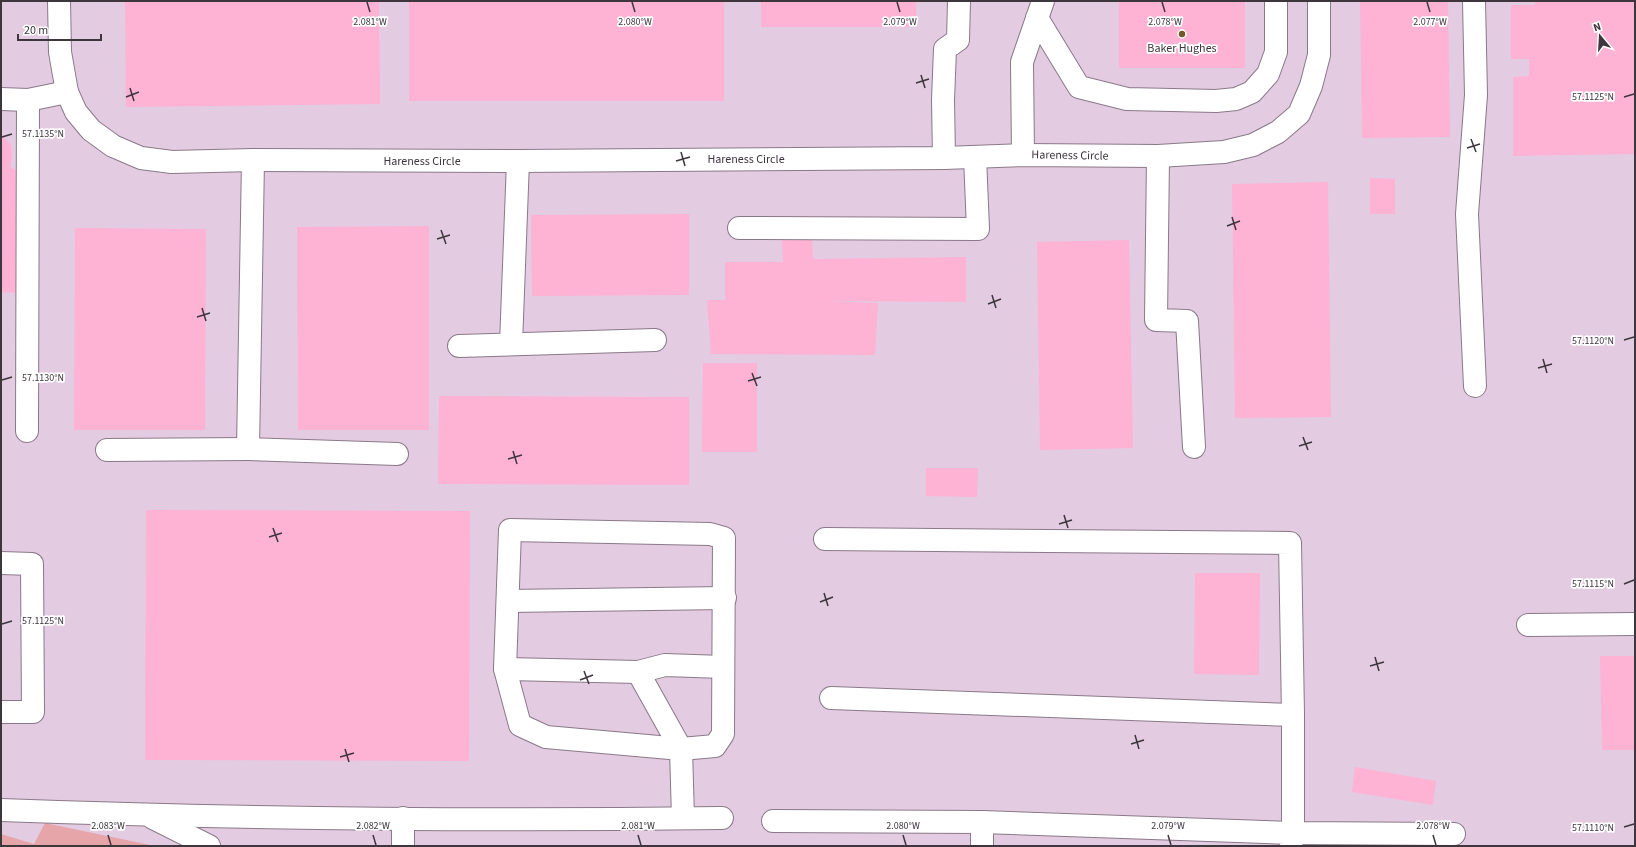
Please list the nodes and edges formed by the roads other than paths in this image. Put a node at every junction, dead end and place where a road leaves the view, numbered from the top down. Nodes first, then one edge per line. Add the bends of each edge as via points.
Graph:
1 (59, 1) edge
2 (958, 1) edge
3 (1276, 1) edge
4 (1319, 1) edge
5 (1474, 1) edge
6 (1040, 9) edge
7 (67, 92) junction
8 (1, 99) edge
9 (28, 100) junction
10 (1023, 155) junction
11 (1158, 156) junction
12 (975, 157) junction
13 (944, 158) junction
14 (252, 160) junction
15 (518, 161) junction
16 (739, 228) dead end
17 (655, 340) dead end
18 (511, 344) junction
19 (459, 346) dead end
20 (1475, 386) dead end
21 (27, 431) dead end
22 (1194, 447) dead end
23 (248, 449) junction
24 (107, 450) dead end
25 (397, 454) dead end
26 (825, 539) dead end
27 (1, 563) edge
28 (725, 598) junction
29 (508, 601) junction
30 (1635, 624) edge
31 (1528, 625) dead end
32 (723, 667) junction
33 (505, 669) junction
34 (638, 672) junction
35 (831, 698) dead end
36 (1, 712) edge
37 (1293, 715) junction
38 (681, 749) junction
39 (1, 810) edge
40 (148, 815) junction
41 (403, 818) junction
42 (683, 818) junction
43 (722, 818) dead end
44 (773, 821) dead end
45 (982, 822) junction
46 (1454, 834) dead end
47 (1292, 840) edge
48 (209, 846) edge
49 (403, 846) edge
50 (982, 846) edge

1 - 7 street, Hareness Circle via 60,52
2 - 13 street via 958,40 945,49
3 - 6 street via 1276,52 1268,74 1252,92 1236,99 1216,101 1127,99 1079,87
4 - 11 street, Hareness Circle via 1319,55 1311,86 1299,114 1278,132 1253,145 1224,152
5 - 20 street via 1476,95 1467,214
6 - 10 street via 1022,62
7 - 9 street
7 - 14 street, Hareness Circle via 76,112 91,130 113,146 141,158 172,162
8 - 9 street
9 - 21 street
10 - 11 street, Hareness Circle
10 - 12 street, Hareness Circle
11 - 22 street via 1156,320 1187,321
12 - 13 street, Hareness Circle
12 - 16 street via 978,229
13 - 15 street, Hareness Circle
14 - 15 street, Hareness Circle
14 - 23 street
15 - 18 street
17 - 18 street
18 - 19 street
23 - 24 street
23 - 25 street
26 - 37 street via 1290,543
27 - 36 street via 32,564 33,712
28 - 29 street
28 - 29 street via 724,538 710,534 510,530
28 - 32 street
29 - 33 street
30 - 31 street
32 - 34 street via 664,665
32 - 38 street via 723,734 715,746
33 - 34 street
33 - 38 street via 520,725 546,737
34 - 38 street
35 - 37 street
37 - 47 street
38 - 42 street
39 - 40 street
40 - 41 street
40 - 48 street
41 - 42 street
41 - 49 street
42 - 43 street
44 - 45 street
45 - 47 street
45 - 50 street
46 - 47 street

